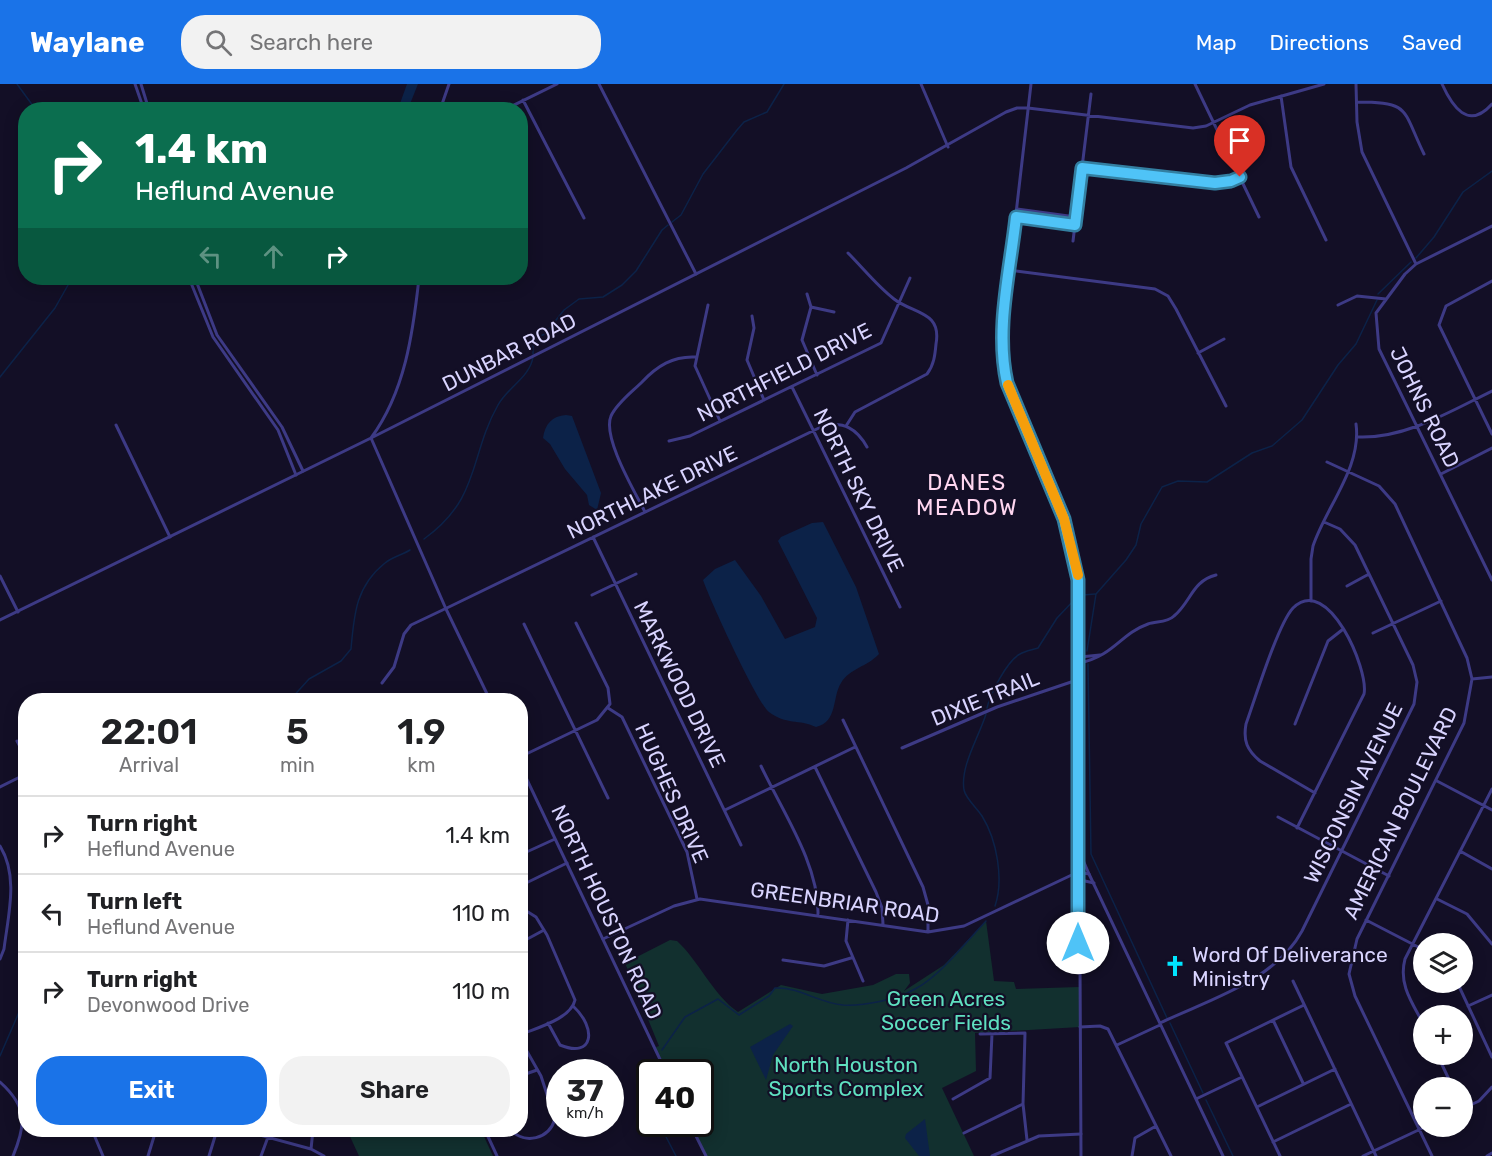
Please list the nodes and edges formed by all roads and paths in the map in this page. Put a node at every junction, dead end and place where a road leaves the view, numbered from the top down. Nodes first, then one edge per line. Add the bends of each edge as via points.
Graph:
1 (135, 84) edge
2 (141, 84) edge
3 (449, 84) edge
4 (557, 84) edge
5 (599, 84) edge
6 (921, 84) edge
7 (1031, 84) edge
8 (1195, 84) edge
9 (1304, 84) edge
10 (1324, 84) edge
11 (1356, 84) edge
12 (1442, 84) edge
13 (1304, 90) junction
14 (1091, 94) dead end
15 (1281, 96) junction
16 (524, 100) joint
17 (141, 102) edge
18 (147, 102) edge
19 (443, 102) edge
20 (520, 102) edge
21 (1357, 102) junction
22 (1492, 104) edge
23 (528, 108) edge
24 (1028, 108) junction
25 (1088, 115) junction
26 (1213, 123) junction
27 (948, 147) junction
28 (1424, 154) dead end
29 (1082, 168) junction
30 (1240, 177) junction
31 (1017, 209) junction
32 (1016, 217) junction
33 (1076, 217) junction
34 (1259, 217) dead end
35 (584, 218) dead end
36 (1075, 225) junction
37 (1492, 226) edge
38 (1326, 240) dead end
39 (1073, 241) dead end
40 (848, 253) dead end
41 (1416, 264) junction
42 (1009, 270) junction
43 (696, 274) junction
44 (910, 278) dead end
45 (1492, 281) edge
46 (192, 285) edge
47 (197, 285) edge
48 (418, 285) edge
49 (198, 288) junction
50 (194, 289) junction
51 (807, 294) dead end
52 (1386, 299) junction
53 (899, 303) junction
54 (708, 305) dead end
55 (1338, 305) dead end
56 (811, 307) junction
57 (834, 312) dead end
58 (752, 316) dead end
59 (1224, 339) dead end
60 (1198, 353) junction
61 (695, 357) junction
62 (817, 375) junction
63 (792, 387) junction
64 (1492, 391) edge
65 (1475, 399) junction
66 (764, 400) junction
67 (1226, 406) dead end
68 (720, 421) junction
69 (1356, 424) dead end
70 (116, 425) dead end
71 (1417, 425) junction
72 (846, 426) junction
73 (813, 430) junction
74 (1492, 434) edge
75 (1358, 437) junction
76 (371, 438) junction
77 (669, 441) dead end
78 (867, 447) dead end
79 (1492, 448) edge
80 (1328, 462) dead end
81 (303, 471) junction
82 (1347, 472) junction
83 (1441, 474) junction
84 (296, 475) junction
85 (645, 512) junction
86 (1324, 522) junction
87 (170, 537) junction
88 (593, 537) junction
89 (636, 574) dead end
90 (1369, 574) junction
91 (1216, 575) dead end
92 (0, 576) edge
93 (1492, 580) edge
94 (615, 584) junction
95 (1347, 586) dead end
96 (592, 595) dead end
97 (1441, 601) junction
98 (1311, 602) junction
99 (900, 607) dead end
100 (446, 609) junction
101 (18, 612) junction
102 (0, 620) edge
103 (576, 623) dead end
104 (1393, 623) junction
105 (524, 624) dead end
106 (1342, 630) junction
107 (1373, 633) dead end
108 (1101, 655) junction
109 (1080, 657) junction
110 (1080, 663) junction
111 (1492, 677) edge
112 (1080, 679) junction
113 (1472, 679) junction
114 (382, 683) dead end
115 (487, 693) edge
116 (608, 708) junction
117 (843, 720) dead end
118 (1296, 724) dead end
119 (576, 730) junction
120 (856, 746) junction
121 (902, 748) dead end
122 (528, 753) edge
123 (761, 766) dead end
124 (815, 767) junction
125 (18, 778) edge
126 (1437, 781) junction
127 (528, 782) edge
128 (0, 787) edge
129 (771, 788) junction
130 (1492, 789) edge
131 (1315, 793) junction
132 (608, 798) dead end
133 (1485, 806) junction
134 (725, 810) junction
135 (1492, 810) edge
136 (1278, 816) dead end
137 (1297, 828) junction
138 (555, 839) junction
139 (741, 845) dead end
140 (0, 846) edge
141 (528, 851) edge
142 (1460, 851) junction
143 (1079, 852) junction
144 (1341, 852) junction
145 (567, 863) junction
146 (1492, 869) edge
147 (1078, 872) junction
148 (1089, 874) junction
149 (1389, 876) junction
150 (528, 882) edge
151 (1094, 883) junction
152 (1078, 884) junction
153 (697, 899) junction
154 (1437, 899) junction
155 (528, 912) edge
156 (818, 915) junction
157 (849, 920) junction
158 (1366, 920) junction
159 (883, 924) junction
160 (544, 930) junction
161 (928, 932) junction
162 (1419, 933) edge
163 (528, 939) edge
164 (603, 939) junction
165 (1492, 944) edge
166 (1413, 945) joint
167 (851, 958) junction
168 (0, 959) edge
169 (783, 960) dead end
170 (862, 981) dead end
171 (1293, 981) dead end
172 (1492, 994) edge
173 (1304, 1005) junction
174 (1415, 1005) edge
175 (1470, 1005) edge
176 (573, 1006) junction
177 (1473, 1017) edge
178 (1273, 1020) junction
179 (548, 1023) junction
180 (1160, 1024) junction
181 (1080, 1027) junction
182 (528, 1033) edge
183 (980, 1034) dead end
184 (992, 1034) junction
185 (1118, 1045) junction
186 (528, 1053) edge
187 (1492, 1057) edge
188 (660, 1059) edge
189 (1335, 1069) junction
190 (537, 1070) junction
191 (528, 1073) edge
192 (1242, 1077) junction
193 (0, 1082) edge
194 (1304, 1084) junction
195 (1492, 1087) edge
196 (953, 1099) dead end
197 (1196, 1099) junction
198 (1023, 1104) junction
199 (1351, 1104) junction
200 (1473, 1104) edge
201 (18, 1106) edge
202 (1257, 1107) junction
203 (1413, 1115) edge
204 (1156, 1126) junction
205 (964, 1133) dead end
206 (1413, 1133) edge
207 (1081, 1134) junction
208 (21, 1137) edge
209 (95, 1137) edge
210 (154, 1137) edge
211 (215, 1137) edge
212 (268, 1137) joint
213 (312, 1137) edge
214 (488, 1137) edge
215 (520, 1137) edge
216 (696, 1137) edge
217 (1423, 1137) edge
218 (1027, 1140) junction
219 (1273, 1142) junction
220 (311, 1149) junction
221 (1374, 1151) junction
222 (1492, 1153) edge
223 (13, 1156) edge
224 (103, 1156) edge
225 (148, 1156) edge
226 (209, 1156) edge
227 (261, 1156) edge
228 (324, 1156) edge
229 (497, 1156) edge
230 (706, 1156) edge
231 (992, 1156) edge
232 (1081, 1156) edge
233 (1132, 1156) edge
234 (1171, 1156) edge
235 (1223, 1156) edge
236 (1280, 1156) edge
237 (1363, 1156) edge
238 (1376, 1156) edge
239 (1432, 1156) edge
240 (1487, 1156) edge

1 - 17 street
2 - 18 street
3 - 19 street
4 - 16 street
5 - 43 street
6 - 27 street
7 - 24 street
8 - 26 street
9 - 13 street
10 - 13 street
11 - 21 street
12 - 22 street via 1460,112 1472,116
13 - 15 street
14 - 25 street
15 - 26 street via 1250,105
15 - 38 street via 1291,167
16 - 20 street
21 - 28 street via 1389,102 1400,107
21 - 41 street via 1362,152
23 - 35 street
24 - 25 street
24 - 27 street, DUNBAR ROAD via 1006,112
24 - 31 street
25 - 26 street via 1193,128
25 - 29 street
26 - 30 street
27 - 43 street, DUNBAR ROAD
29 - 30 street via 1215,183
29 - 33 street
30 - 34 street
31 - 32 street
31 - 33 street
32 - 36 street
32 - 42 street
33 - 36 street
36 - 39 street
37 - 41 street, JOHNS ROAD
40 - 53 street
41 - 52 street, JOHNS ROAD
42 - 60 street via 1155,288 1168,296
42 - 109 street via 1003,326 1005,373 1069,534 1078,580
43 - 76 street, DUNBAR ROAD
44 - 53 street, NORTHFIELD DRIVE
45 - 65 street via 1444,308 1440,318 1442,332
46 - 50 street
47 - 49 street
48 - 76 street via 405,367
49 - 50 street
49 - 81 street via 217,335 282,427
50 - 84 street via 213,338 278,430
51 - 56 street
52 - 55 street via 1357,296
52 - 71 street, JOHNS ROAD via 1376,313 1379,349
53 - 62 street, NORTHFIELD DRIVE via 881,343
53 - 72 street via 925,313 936,324 933,362 921,379 855,412
54 - 61 street
56 - 57 street
56 - 62 street via 802,340
58 - 66 street via 754,328 747,360
59 - 60 street
60 - 67 street
61 - 68 street via 696,372
61 - 85 street via 679,358 658,368 612,415 614,445
62 - 63 street, NORTHFIELD DRIVE
63 - 66 street, NORTHFIELD DRIVE
63 - 73 street, NORTH SKY DRIVE
64 - 65 street
65 - 71 street
65 - 74 street
66 - 68 street, NORTHFIELD DRIVE
68 - 77 street, NORTHFIELD DRIVE via 690,436
69 - 75 street
70 - 87 street
71 - 75 street via 1386,437
71 - 83 street, JOHNS ROAD
72 - 73 street, NORTHLAKE DRIVE via 829,425
72 - 78 street via 854,429
73 - 85 street, NORTHLAKE DRIVE
73 - 99 street, NORTH SKY DRIVE
75 - 82 street
76 - 81 street, DUNBAR ROAD
76 - 100 street
79 - 83 street
80 - 82 street, AMERICAN BOULEVARD
81 - 84 street, DUNBAR ROAD
82 - 86 street
82 - 97 street, AMERICAN BOULEVARD via 1387,493
83 - 93 street, JOHNS ROAD
84 - 87 street, DUNBAR ROAD
85 - 88 street, NORTHLAKE DRIVE
86 - 90 street, WISCONSIN AVENUE via 1348,536
86 - 98 street via 1311,559
87 - 101 street, DUNBAR ROAD
88 - 94 street, MARKWOOD DRIVE
88 - 100 street, NORTHLAKE DRIVE
89 - 94 street
90 - 95 street
90 - 104 street, WISCONSIN AVENUE
91 - 108 street via 1197,584 1175,616 1139,628
92 - 101 street
94 - 96 street
94 - 134 street, MARKWOOD DRIVE
97 - 104 street
97 - 113 street, AMERICAN BOULEVARD via 1467,658
98 - 106 street via 1327,606
98 - 131 street via 1296,606 1284,624 1246,724 1244,739 1252,755
100 - 114 street, NORTHLAKE DRIVE via 411,625 404,634 394,667
100 - 115 street
101 - 102 street, DUNBAR ROAD
103 - 116 street via 608,688
104 - 107 street
104 - 144 street, WISCONSIN AVENUE via 1416,675 1414,704
105 - 119 street
106 - 118 street via 1328,641
106 - 131 street via 1363,674 1365,688
108 - 109 street
108 - 110 street
109 - 110 street
110 - 112 street
111 - 113 street
112 - 121 street, DIXIE TRAIL via 997,706
112 - 143 street
113 - 126 street, AMERICAN BOULEVARD via 1464,723
116 - 119 street via 597,720
116 - 153 street, HUGHES DRIVE via 622,717 687,852
117 - 120 street
119 - 122 street
119 - 132 street
120 - 124 street
120 - 161 street via 923,887 928,904
123 - 129 street
124 - 129 street
124 - 159 street via 876,892
125 - 128 street
126 - 133 street
126 - 149 street, AMERICAN BOULEVARD
127 - 138 street, NORTH HOUSTON ROAD
129 - 134 street
129 - 156 street via 812,871
130 - 133 street
131 - 137 street
133 - 135 street
133 - 142 street
134 - 139 street, MARKWOOD DRIVE
136 - 137 street
137 - 144 street
138 - 141 street
138 - 145 street, NORTH HOUSTON ROAD
140 - 168 street via 11,881
142 - 146 street
142 - 154 street
143 - 147 street
143 - 148 street
144 - 149 street
144 - 180 street, WISCONSIN AVENUE via 1298,938 1281,959 1264,973
145 - 150 street
145 - 164 street, NORTH HOUSTON ROAD
147 - 148 street
147 - 152 street
147 - 161 street, GREENBRIAR ROAD via 964,926
148 - 151 street
149 - 158 street, AMERICAN BOULEVARD
151 - 152 street
151 - 180 street
152 - 181 street
153 - 156 street, GREENBRIAR ROAD
153 - 164 street, GREENBRIAR ROAD
154 - 162 street
154 - 165 street via 1467,914
155 - 160 street
156 - 157 street, GREENBRIAR ROAD
157 - 159 street, GREENBRIAR ROAD
157 - 167 street via 846,941
158 - 166 street
158 - 203 street, AMERICAN BOULEVARD via 1350,962 1351,985
159 - 161 street, GREENBRIAR ROAD
160 - 163 street
160 - 176 street via 574,996
164 - 188 street, NORTH HOUSTON ROAD
166 - 174 street via 1402,970
167 - 169 street via 824,966
167 - 170 street
171 - 173 street
172 - 175 street
173 - 178 street
173 - 189 street
176 - 179 street
176 - 179 street via 585,1017 590,1030 588,1040 580,1046 572,1049 560,1045
177 - 187 street
178 - 192 street via 1226,1042
178 - 194 street
179 - 182 street
180 - 185 street, WISCONSIN AVENUE
180 - 197 street
181 - 185 street via 1108,1029
181 - 207 street
183 - 184 street
184 - 196 street via 990,1078
184 - 198 street via 1024,1034
185 - 204 street
186 - 190 street
189 - 194 street
189 - 199 street
190 - 191 street
190 - 215 street via 553,1107 553,1126 532,1139
192 - 197 street
192 - 202 street
193 - 201 street
194 - 202 street
195 - 200 street
197 - 235 street
198 - 205 street
198 - 218 street
199 - 219 street
199 - 221 street
202 - 219 street
204 - 233 street via 1135,1138
204 - 234 street
206 - 221 street
207 - 218 street
207 - 232 street
208 - 223 street
209 - 224 street
210 - 225 street
211 - 226 street
212 - 220 street
212 - 227 street
213 - 220 street
214 - 229 street
216 - 230 street
217 - 239 street, AMERICAN BOULEVARD
218 - 231 street
219 - 236 street
220 - 228 street
221 - 237 street
221 - 238 street
222 - 240 street

